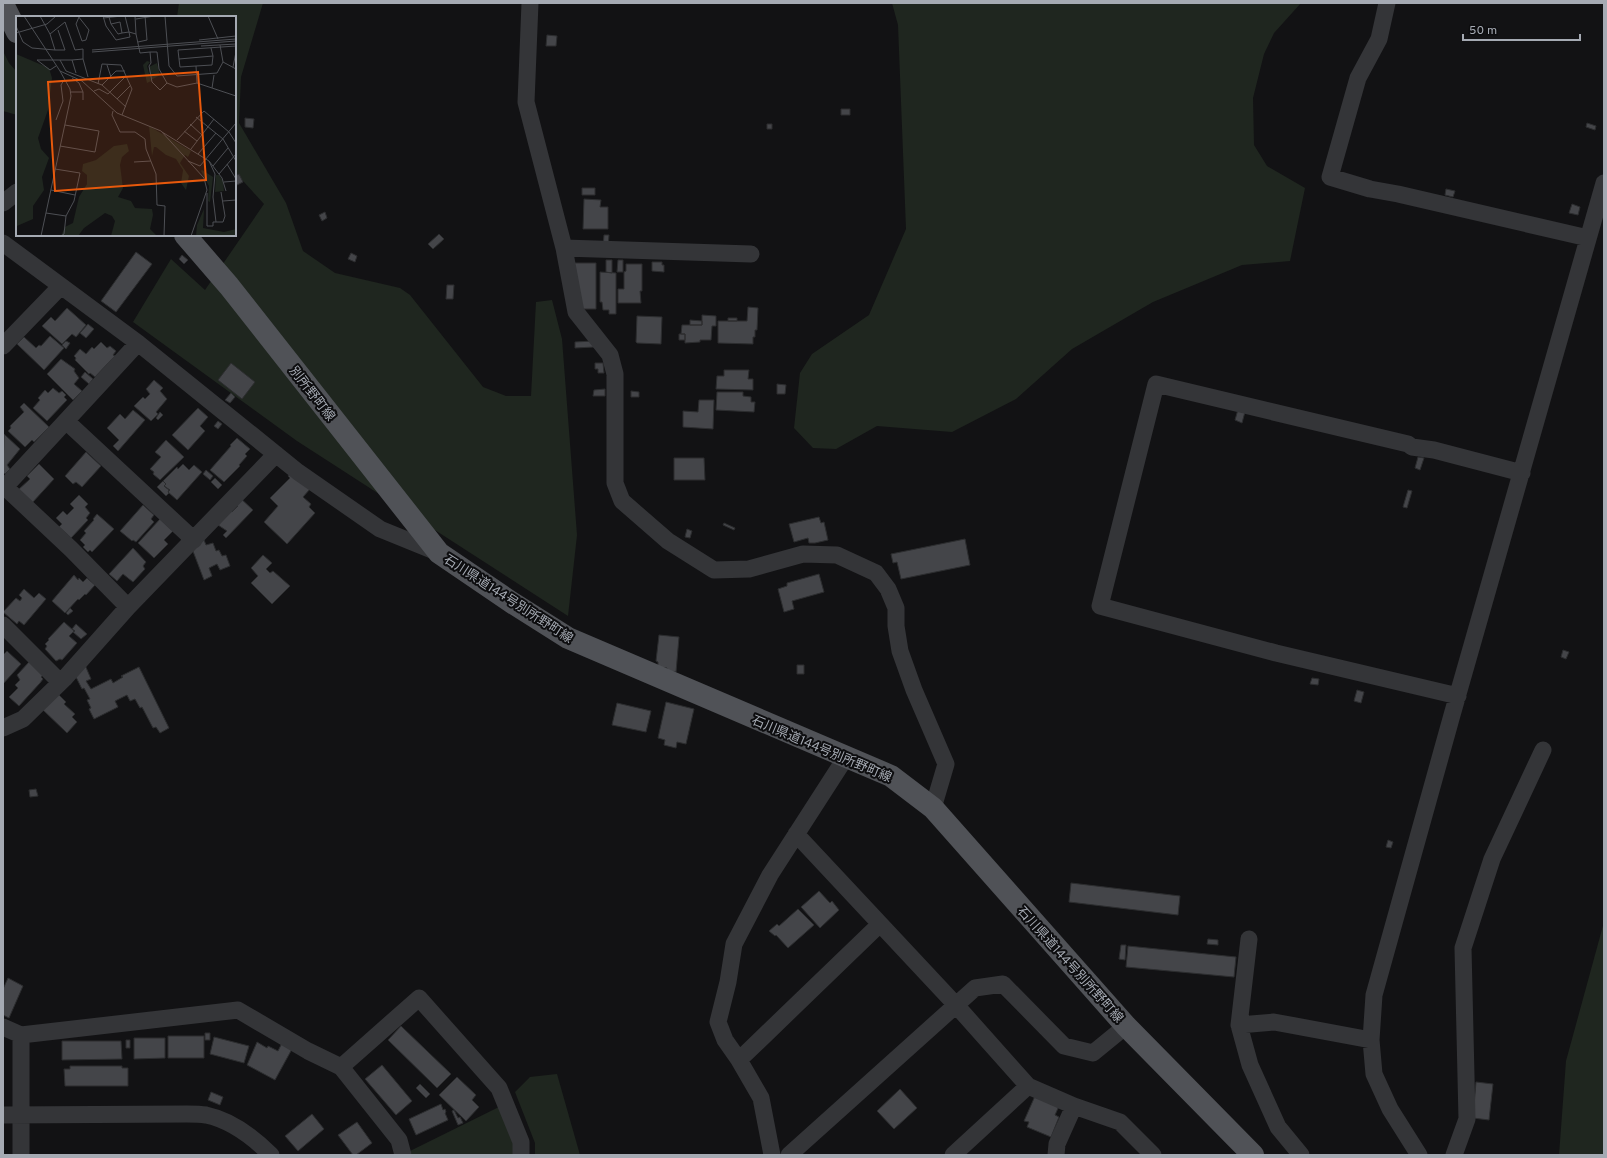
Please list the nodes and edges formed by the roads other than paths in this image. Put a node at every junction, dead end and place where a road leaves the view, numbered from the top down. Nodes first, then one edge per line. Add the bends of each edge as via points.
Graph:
1 (530, 3) edge
2 (1387, 3) edge
3 (3, 4) edge
4 (16, 30) edge
5 (1604, 183) edge
6 (16, 193) edge
7 (3, 203) edge
8 (186, 236) edge
9 (1588, 238) junction
10 (3, 243) edge
11 (564, 248) junction
12 (751, 254) dead end
13 (61, 286) junction
14 (138, 343) junction
15 (3, 346) edge
16 (66, 421) junction
17 (276, 454) junction
18 (1522, 473) junction
19 (4, 488) edge
20 (194, 540) junction
21 (439, 553) junction
22 (128, 607) junction
23 (3, 625) edge
24 (60, 682) junction
25 (1458, 696) junction
26 (3, 728) edge
27 (1543, 750) dead end
28 (846, 757) junction
29 (933, 808) junction
30 (796, 834) junction
31 (880, 924) junction
32 (1249, 939) dead end
33 (956, 1004) junction
34 (1239, 1025) junction
35 (1126, 1026) junction
36 (3, 1027) edge
37 (21, 1035) junction
38 (1371, 1040) junction
39 (739, 1060) junction
40 (341, 1066) junction
41 (1028, 1086) junction
42 (1074, 1106) junction
43 (3, 1115) edge
44 (21, 1115) junction
45 (21, 1155) edge
46 (271, 1155) edge
47 (403, 1155) edge
48 (521, 1155) edge
49 (772, 1155) edge
50 (789, 1155) edge
51 (953, 1155) edge
52 (1056, 1155) edge
53 (1153, 1155) edge
54 (1253, 1155) edge
55 (1301, 1155) edge
56 (1419, 1155) edge
57 (1454, 1155) edge

1 - 11 street via 526,102
2 - 9 street via 1379,39 1358,78 1330,177 1370,189
3 - 4 main road
5 - 9 street
6 - 7 street
8 - 21 main road, 別所野町線 via 229,286
9 - 18 street
10 - 13 street
11 - 12 street
11 - 29 street via 576,312 610,356 615,374 615,483 622,502 668,541 714,570 749,569 803,554 837,555 876,573 888,589 896,608 900,652 946,764
13 - 14 street
13 - 15 street
14 - 16 street
14 - 17 street
16 - 19 street
16 - 20 street
17 - 20 street
17 - 21 street via 380,529
18 - 25 street
18 - 25 street via 1156,384 1100,606 1276,653
19 - 22 street via 71,549
20 - 22 street
21 - 28 main road, 石川県道144号別所野町線 via 568,638
22 - 24 street
23 - 24 street
24 - 26 street via 23,719
25 - 38 street via 1374,995
27 - 57 street via 1492,859 1463,948 1467,1119
28 - 29 main road, 石川県道144号別所野町線 via 892,776
28 - 30 street
29 - 35 main road, 石川県道144号別所野町線
30 - 31 street
30 - 39 street via 770,875 734,944 718,1022 725,1040
31 - 33 street
31 - 39 street
32 - 34 street
33 - 35 street via 975,988 1003,984 1064,1046 1092,1053
33 - 41 street
33 - 50 street
34 - 38 street via 1274,1022
34 - 55 street via 1250,1065 1278,1127
35 - 54 main road, 石川県道144号別所野町線
36 - 37 street
37 - 40 street via 238,1010 308,1051
37 - 44 street
38 - 56 street via 1374,1074 1390,1109
39 - 49 street via 761,1098
40 - 47 street via 399,1140
40 - 48 street via 418,998 499,1088 521,1142
41 - 42 street
41 - 51 street
42 - 52 street via 1056,1144
42 - 53 street via 1120,1122
43 - 44 street
44 - 45 street
44 - 46 street via 206,1115 234,1126 258,1142

